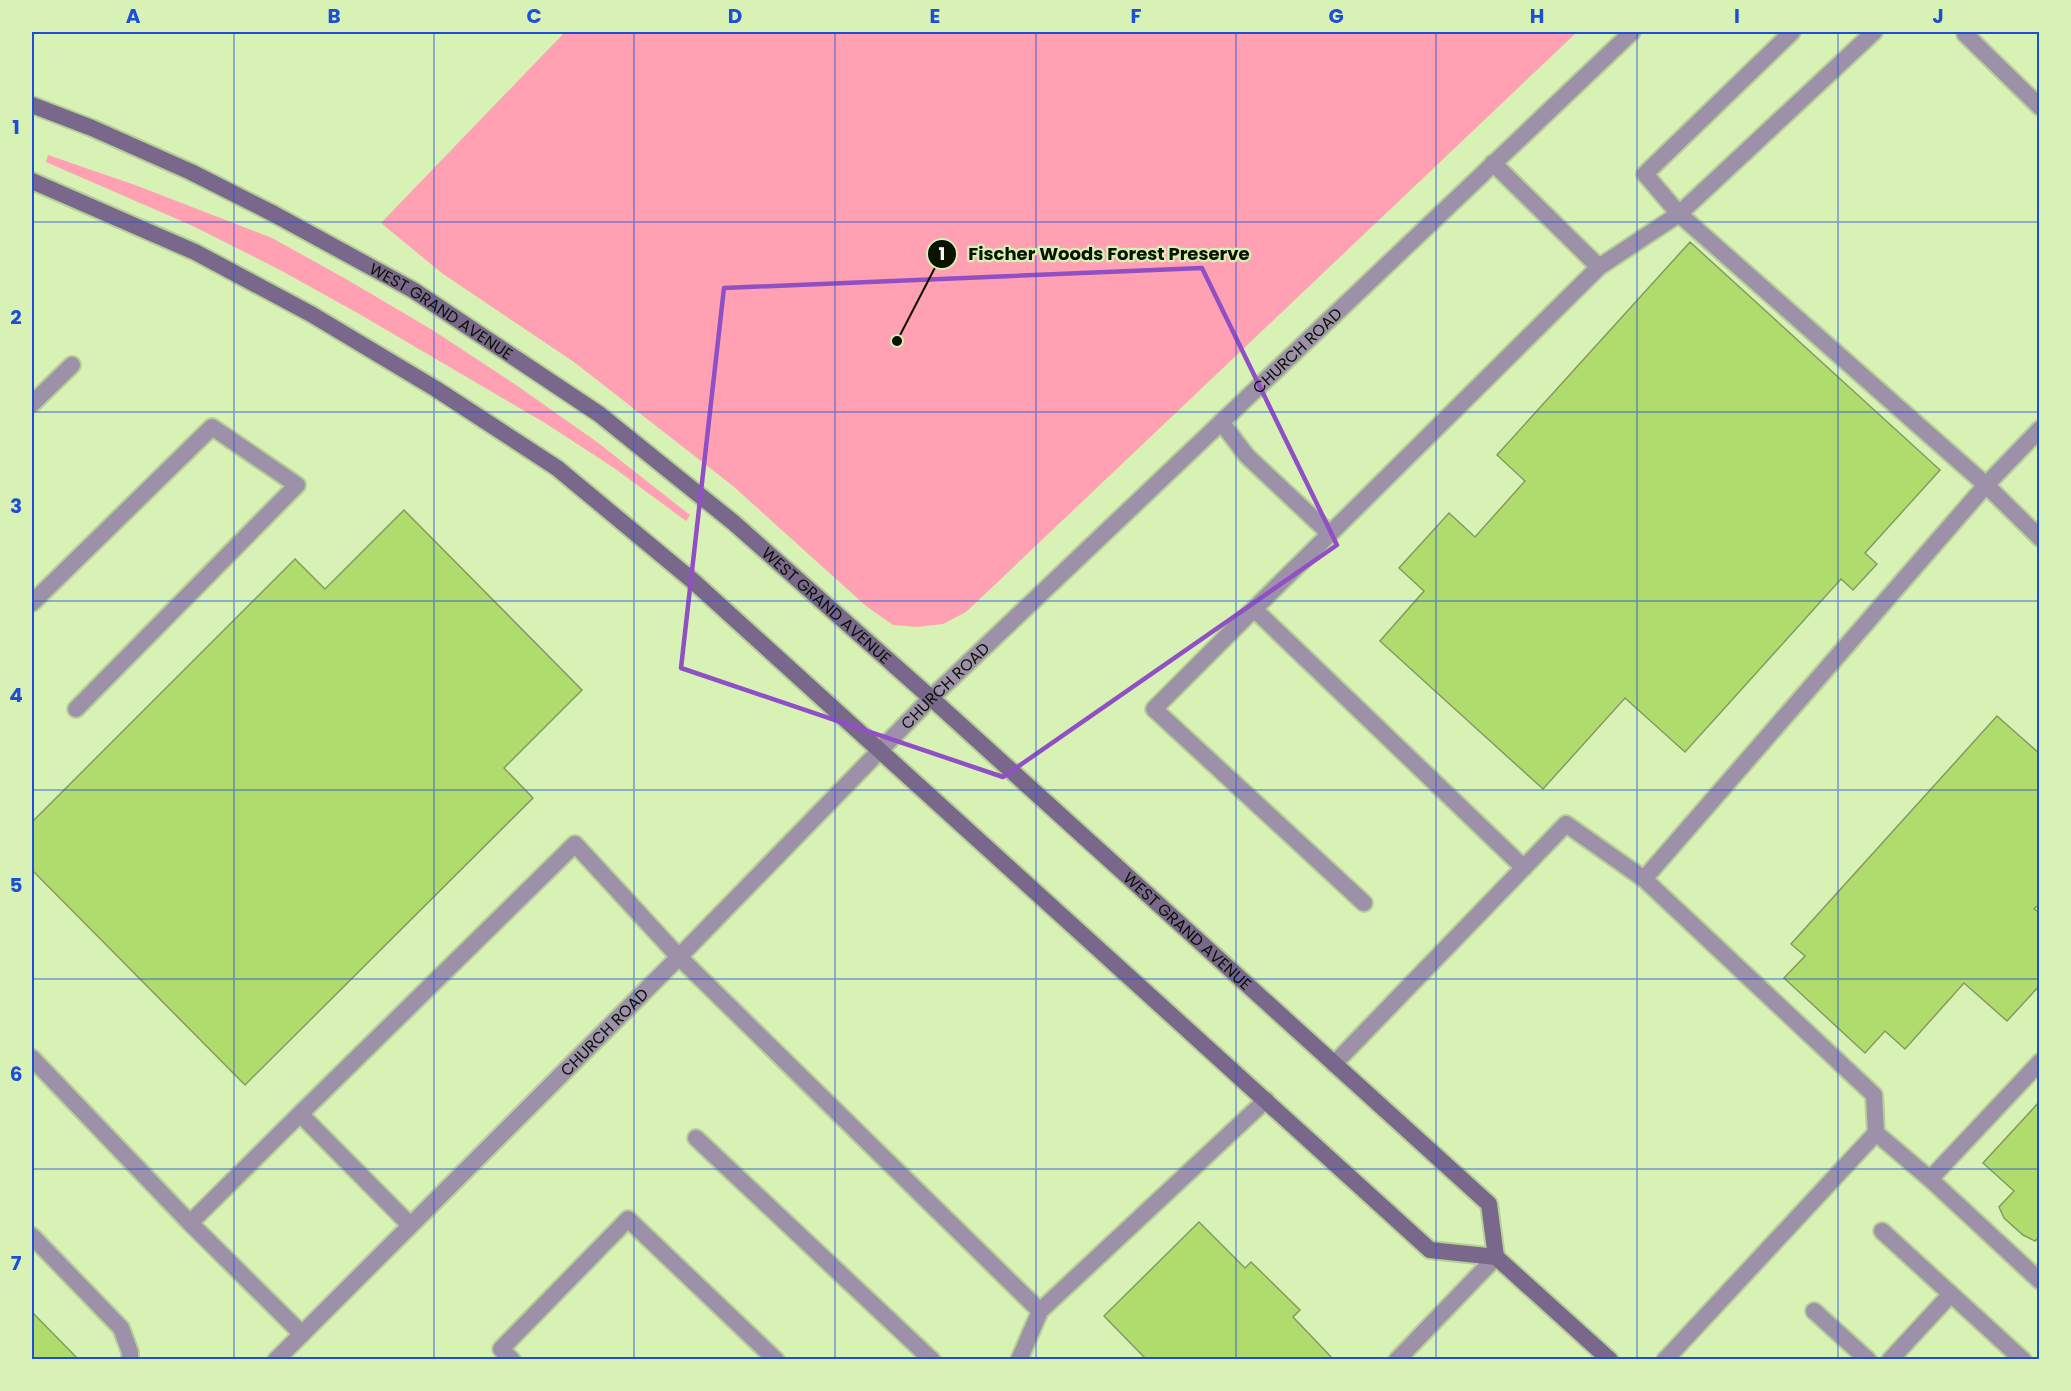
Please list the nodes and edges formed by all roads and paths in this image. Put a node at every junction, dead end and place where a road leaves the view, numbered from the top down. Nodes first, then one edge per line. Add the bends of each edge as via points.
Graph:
1 (1632, 32) edge
2 (1791, 32) edge
3 (1874, 32) edge
4 (1965, 34) dead end
5 (32, 105) edge
6 (2040, 107) edge
7 (1494, 163) junction
8 (32, 181) edge
9 (1679, 214) junction
10 (1599, 267) junction
11 (72, 365) dead end
12 (32, 404) edge
13 (1221, 422) junction
14 (2040, 429) edge
15 (1986, 485) junction
16 (1330, 534) junction
17 (2040, 538) edge
18 (32, 603) edge
19 (1254, 609) junction
20 (931, 698) junction
21 (76, 709) dead end
22 (880, 749) junction
23 (1524, 868) junction
24 (1644, 879) junction
25 (1364, 903) dead end
26 (679, 957) junction
27 (32, 1058) edge
28 (2040, 1062) edge
29 (1334, 1064) junction
30 (1266, 1100) junction
31 (300, 1114) junction
32 (1876, 1133) junction
33 (696, 1138) dead end
34 (1930, 1179) junction
35 (190, 1223) junction
36 (410, 1225) junction
37 (1882, 1231) dead end
38 (32, 1236) edge
39 (1496, 1257) junction
40 (2040, 1281) edge
41 (1951, 1294) junction
42 (1040, 1311) junction
43 (1814, 1311) dead end
44 (302, 1334) junction
45 (130, 1359) edge
46 (276, 1359) edge
47 (512, 1359) edge
48 (776, 1359) edge
49 (932, 1359) edge
50 (1019, 1359) edge
51 (1397, 1359) edge
52 (1610, 1359) edge
53 (1665, 1359) edge
54 (1868, 1359) edge
55 (1890, 1359) edge
56 (2023, 1359) edge

1 - 7 street, CHURCH ROAD
2 - 9 street via 1645,174
3 - 9 street
4 - 6 street
5 - 20 main road, WEST GRAND AVENUE via 191,172 433,303 599,414 734,523
7 - 10 street
7 - 13 street, CHURCH ROAD
8 - 22 main road via 195,252 310,314 436,389 557,468 693,581
9 - 10 street
9 - 15 street
10 - 16 street
11 - 12 street
13 - 16 street via 1246,456
13 - 20 street, CHURCH ROAD
14 - 15 street
15 - 17 street
15 - 24 street
16 - 19 street
18 - 21 street via 212,428 297,485
19 - 23 street
19 - 25 street via 1154,709
20 - 22 street, CHURCH ROAD
20 - 29 main road, WEST GRAND AVENUE
22 - 26 street, CHURCH ROAD
22 - 30 main road
23 - 24 street via 1566,824
23 - 29 street
24 - 32 street via 1874,1095
26 - 31 street via 575,844
26 - 36 street, CHURCH ROAD
26 - 42 street
27 - 35 street
28 - 34 street
29 - 39 main road, WEST GRAND AVENUE via 1489,1204
30 - 39 main road via 1430,1250
30 - 42 street
31 - 35 street
31 - 36 street
32 - 34 street
32 - 53 street
33 - 49 street
34 - 40 street
35 - 44 street
36 - 44 street, CHURCH ROAD
37 - 41 street
38 - 45 street via 121,1328
39 - 51 street
39 - 52 main road
41 - 55 street
41 - 56 street
42 - 50 street
43 - 54 street
44 - 46 street, CHURCH ROAD
47 - 48 street via 501,1349 628,1220

